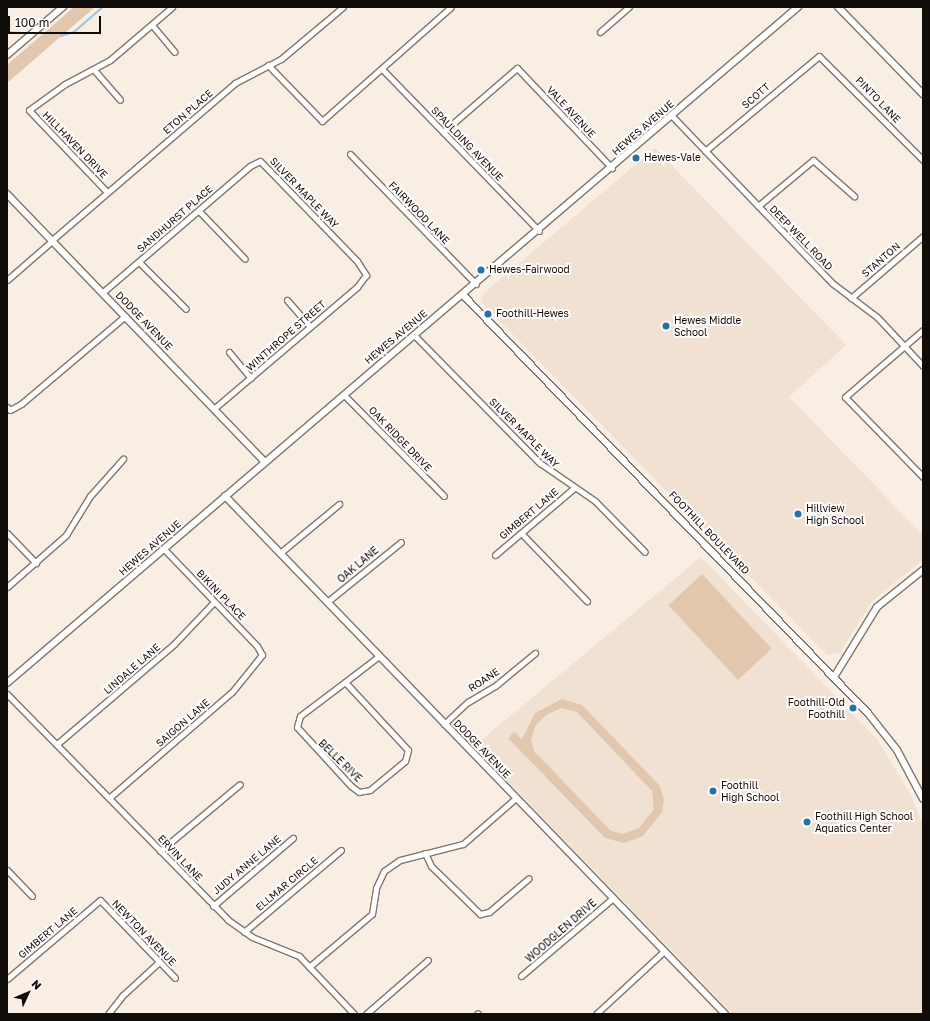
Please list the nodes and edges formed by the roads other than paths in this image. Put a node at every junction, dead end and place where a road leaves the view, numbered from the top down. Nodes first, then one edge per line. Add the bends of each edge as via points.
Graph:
1 (63, 7) edge
2 (172, 7) edge
3 (343, 7) edge
4 (451, 7) edge
5 (629, 7) edge
6 (798, 7) edge
7 (838, 7) edge
8 (152, 25) junction
9 (600, 32) dead end
10 (174, 52) dead end
11 (7, 55) edge
12 (819, 56) joint
13 (268, 65) junction
14 (383, 70) junction
15 (95, 71) junction
16 (923, 94) edge
17 (120, 100) dead end
18 (672, 116) junction
19 (443, 132) junction
20 (705, 151) junction
21 (350, 154) dead end
22 (923, 160) edge
23 (260, 161) joint
24 (612, 168) junction
25 (107, 192) junction
26 (7, 194) edge
27 (854, 196) dead end
28 (758, 206) junction
29 (199, 211) junction
30 (539, 231) junction
31 (923, 236) edge
32 (52, 241) junction
33 (245, 259) dead end
34 (139, 262) junction
35 (366, 275) joint
36 (7, 280) edge
37 (476, 284) junction
38 (103, 292) junction
39 (463, 295) junction
40 (851, 298) junction
41 (287, 300) dead end
42 (186, 309) dead end
43 (125, 316) junction
44 (310, 326) junction
45 (923, 330) edge
46 (414, 335) junction
47 (904, 347) junction
48 (228, 352) dead end
49 (923, 366) edge
50 (251, 378) junction
51 (344, 395) junction
52 (215, 408) junction
53 (8, 409) edge
54 (123, 459) dead end
55 (265, 462) junction
56 (923, 477) edge
57 (574, 488) junction
58 (225, 496) junction
59 (444, 496) dead end
60 (339, 504) dead end
61 (7, 533) edge
62 (522, 533) junction
63 (401, 542) dead end
64 (164, 549) junction
65 (645, 552) dead end
66 (280, 553) junction
67 (495, 554) dead end
68 (36, 563) junction
69 (923, 570) edge
70 (7, 587) edge
71 (587, 601) dead end
72 (214, 602) junction
73 (327, 602) junction
74 (535, 653) dead end
75 (262, 655) joint
76 (379, 656) junction
77 (834, 677) junction
78 (345, 682) junction
79 (7, 683) edge
80 (7, 694) edge
81 (444, 724) junction
82 (57, 744) junction
83 (240, 784) dead end
84 (109, 798) junction
85 (516, 798) junction
86 (923, 799) edge
87 (293, 838) dead end
88 (341, 850) dead end
89 (160, 851) junction
90 (425, 853) junction
91 (7, 870) edge
92 (529, 878) dead end
93 (32, 896) dead end
94 (613, 898) junction
95 (100, 900) joint
96 (213, 906) junction
97 (244, 932) junction
98 (664, 951) junction
99 (428, 960) dead end
100 (159, 962) junction
101 (309, 967) junction
102 (521, 976) dead end
103 (175, 978) dead end
104 (7, 979) edge
105 (108, 1014) edge
106 (354, 1014) edge
107 (366, 1014) edge
108 (596, 1014) edge
109 (725, 1014) edge

1 - 11 street
2 - 8 street
3 - 13 street, ETON PLACE via 281,59
4 - 14 street
5 - 9 street
6 - 18 street, HEWES AVENUE
7 - 16 street
8 - 10 street
8 - 15 street
12 - 20 street, SCOTT
12 - 22 street, PINTO LANE
13 - 14 street via 322,121
13 - 25 street, ETON PLACE via 235,83
14 - 19 street, SPAULDING AVENUE
15 - 17 street
15 - 25 street, HILLHAVEN DRIVE via 65,84 29,110
18 - 20 street, DEEP WELL ROAD
18 - 24 street, HEWES AVENUE
19 - 24 street, VALE AVENUE via 517,68
19 - 30 street, SPAULDING AVENUE
20 - 28 street, DEEP WELL ROAD
21 - 37 street, FAIRWOOD LANE
23 - 29 street, SANDHURST PLACE
23 - 35 street, SILVER MAPLE WAY via 357,261
24 - 30 street, HEWES AVENUE
25 - 32 street, ETON PLACE
26 - 32 street, DODGE AVENUE
27 - 28 street via 813,160
28 - 40 street, DEEP WELL ROAD
29 - 33 street
29 - 34 street, SANDHURST PLACE
30 - 37 street, HEWES AVENUE
31 - 40 street, STANTON
32 - 36 street, ETON PLACE
32 - 38 street, DODGE AVENUE
34 - 38 street, SANDHURST PLACE
34 - 42 street
35 - 44 street, WINTHROPE STREET via 357,286
37 - 39 street, HEWES AVENUE
38 - 43 street, DODGE AVENUE
39 - 46 street, HEWES AVENUE
39 - 77 street, FOOTHILL BOULEVARD
40 - 47 street, DEEP WELL ROAD via 876,317
41 - 44 street
43 - 52 street, DODGE AVENUE
43 - 53 street
44 - 50 street, WINTHROPE STREET
45 - 47 street
46 - 51 street, HEWES AVENUE
46 - 57 street, SILVER MAPLE WAY via 540,463
47 - 49 street, DEEP WELL ROAD
47 - 56 street via 845,397
48 - 50 street
50 - 52 street, WINTHROPE STREET
51 - 55 street, HEWES AVENUE
51 - 59 street, OAK RIDGE DRIVE
52 - 55 street, DODGE AVENUE
54 - 68 street via 90,496 66,535
55 - 58 street, HEWES AVENUE
57 - 62 street, GIMBERT LANE
57 - 65 street, SILVER MAPLE WAY via 608,512
58 - 64 street, HEWES AVENUE
58 - 66 street, DODGE AVENUE
60 - 66 street
61 - 68 street
62 - 67 street, GIMBERT LANE
62 - 71 street
63 - 73 street, OAK LANE
64 - 72 street, BIKINI PLACE
64 - 79 street, HEWES AVENUE
66 - 73 street, DODGE AVENUE
68 - 70 street
69 - 77 street via 877,607
72 - 75 street, BIKINI PLACE
72 - 82 street, LINDALE LANE via 174,644
73 - 76 street, DODGE AVENUE
74 - 81 street, ROANE via 495,686 468,702
75 - 84 street, SAIGON LANE via 232,692
76 - 78 street, BELLE RIVE
76 - 81 street, DODGE AVENUE
77 - 86 street, FOOTHILL BOULEVARD via 889,738
78 - 78 street, BELLE RIVE via 300,716 297,727 351,786 360,792 370,790 405,761 408,750
80 - 82 street, ERVIN LANE
81 - 85 street, DODGE AVENUE
82 - 84 street, ERVIN LANE
83 - 89 street
84 - 89 street, ERVIN LANE
85 - 90 street via 463,844
85 - 94 street, DODGE AVENUE
87 - 96 street, JUDY ANNE LANE
88 - 97 street, ELLMAR CIRCLE
89 - 96 street, ERVIN LANE
90 - 92 street via 431,866 480,914 490,912
90 - 101 street via 400,860 384,871 376,888 372,914
91 - 93 street
94 - 98 street, DODGE AVENUE
94 - 102 street, WOODGLEN DRIVE
95 - 100 street, NEWTON AVENUE
95 - 104 street, GIMBERT LANE
96 - 97 street, ERVIN LANE
97 - 101 street, ERVIN LANE via 291,951
98 - 108 street
98 - 109 street, DODGE AVENUE
99 - 107 street
100 - 103 street, NEWTON AVENUE
100 - 105 street via 123,995
101 - 106 street, ERVIN LANE

